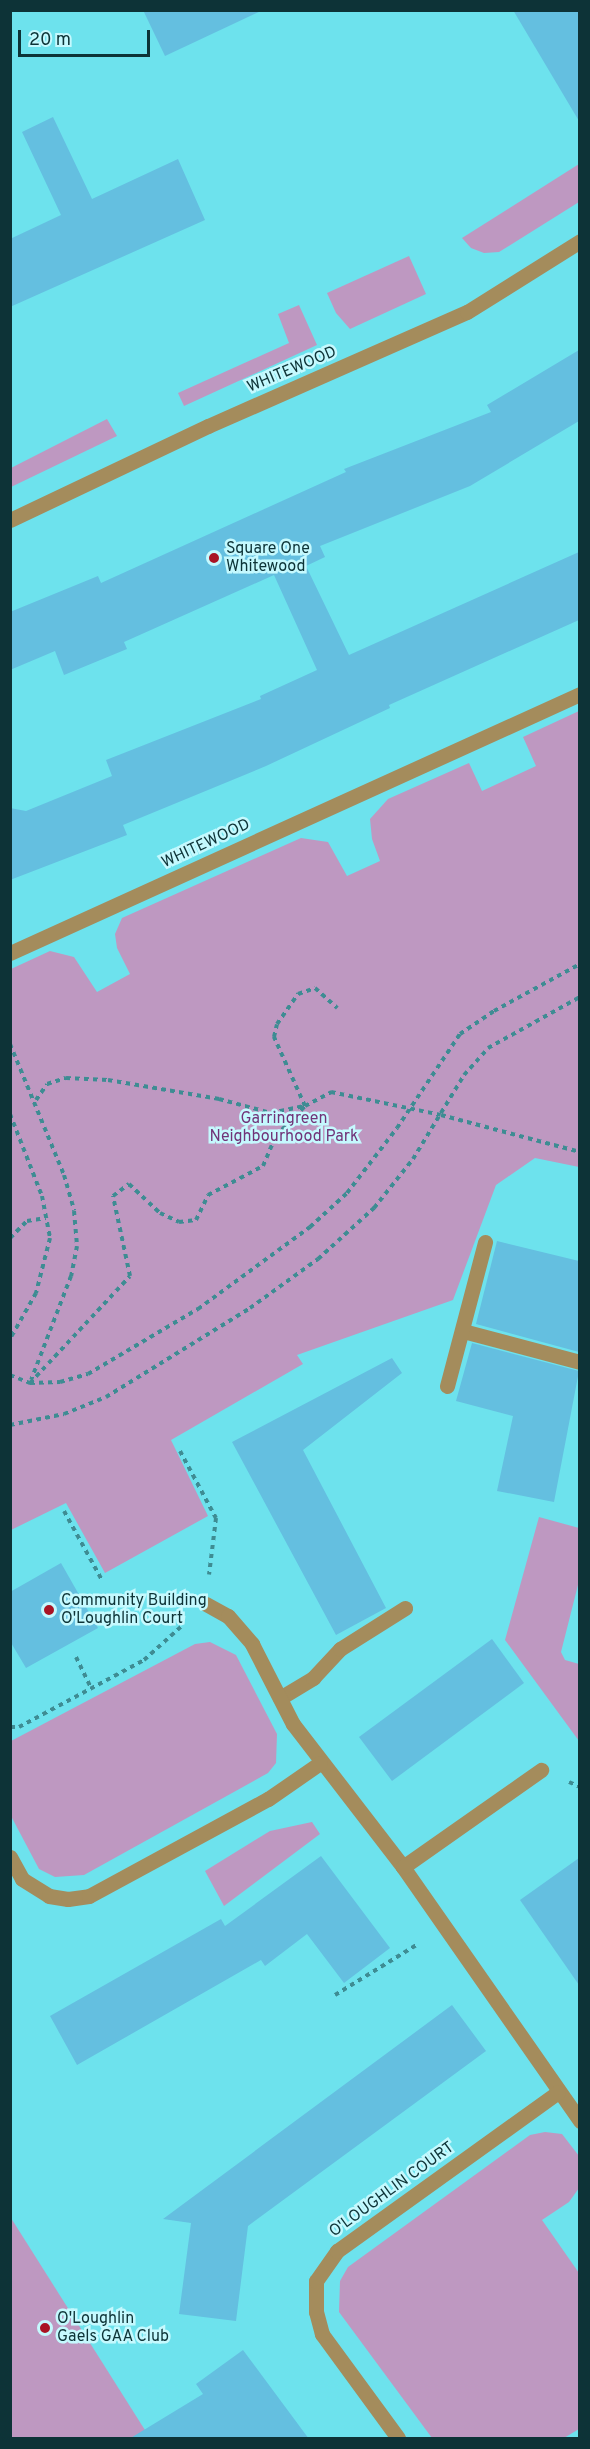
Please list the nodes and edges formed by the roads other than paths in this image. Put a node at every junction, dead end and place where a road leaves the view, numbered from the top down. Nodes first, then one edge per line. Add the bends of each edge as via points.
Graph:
1 (579, 241) edge
2 (10, 520) edge
3 (579, 694) edge
4 (10, 953) edge
5 (485, 1242) dead end
6 (463, 1331) junction
7 (579, 1362) edge
8 (447, 1386) dead end
9 (206, 1604) road end
10 (405, 1608) dead end
11 (280, 1698) junction
12 (320, 1762) junction
13 (541, 1770) dead end
14 (10, 1857) edge
15 (403, 1867) junction
16 (558, 2092) junction
17 (579, 2121) edge
18 (398, 2439) edge

1 - 2 street, WHITEWOOD via 467,312 208,426
3 - 4 street, WHITEWOOD
5 - 6 street
6 - 7 street
6 - 8 street
9 - 11 street via 228,1616 252,1644
10 - 11 street via 340,1649 313,1678
11 - 12 street
12 - 14 street via 268,1799 88,1896 49,1896 22,1879
12 - 15 street
13 - 15 street
15 - 16 street
16 - 17 street
16 - 18 street, O'LOUGHLIN COURT via 337,2251 316,2280 316,2312 322,2334

